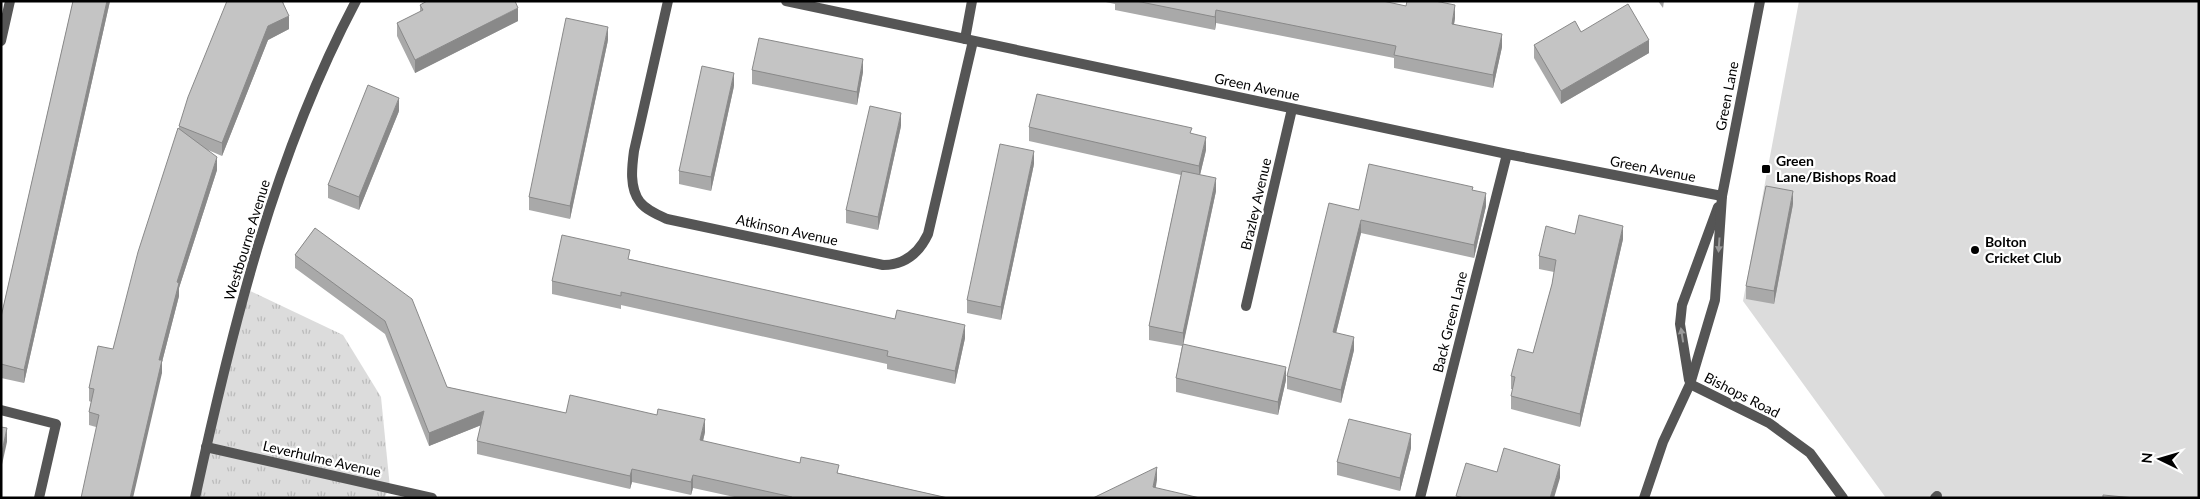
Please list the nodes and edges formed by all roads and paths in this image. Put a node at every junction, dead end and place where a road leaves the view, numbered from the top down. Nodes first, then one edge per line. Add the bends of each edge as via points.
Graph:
1 (10, 1) edge
2 (356, 1) edge
3 (668, 1) edge
4 (786, 1) edge
5 (972, 1) edge
6 (1760, 1) edge
7 (969, 40) junction
8 (1, 42) edge
9 (1292, 108) junction
10 (1507, 154) junction
11 (1722, 196) junction
12 (1246, 306) dead end
13 (1690, 384) junction
14 (1, 410) edge
15 (206, 446) junction
16 (39, 498) edge
17 (195, 498) edge
18 (432, 498) edge
19 (1420, 498) edge
20 (1644, 498) edge
21 (1843, 498) edge

1 - 8 street
2 - 15 street, Westbourne Avenue via 336,38 286,158 246,289
3 - 7 street, Atkinson Avenue via 634,151 634,186 640,202 667,219 883,265 898,265 923,245 928,234
4 - 7 street, Green Avenue
5 - 7 street, Atkinson Avenue
6 - 11 street, Green Lane
7 - 9 street, Green Avenue
9 - 10 street, Green Avenue
9 - 12 street, Brazley Avenue
10 - 11 street, Green Avenue
10 - 19 street, Back Green Lane
11 -> 13 street, Green Lane via 1715,300
13 -> 11 street, Green Lane via 1680,324 1682,305
13 - 20 street, Green Lane via 1663,442
13 - 21 street, Bishops Road via 1769,423 1810,453
14 - 16 street via 56,424
15 - 17 street, Westbourne Avenue
15 - 18 street, Leverhulme Avenue

